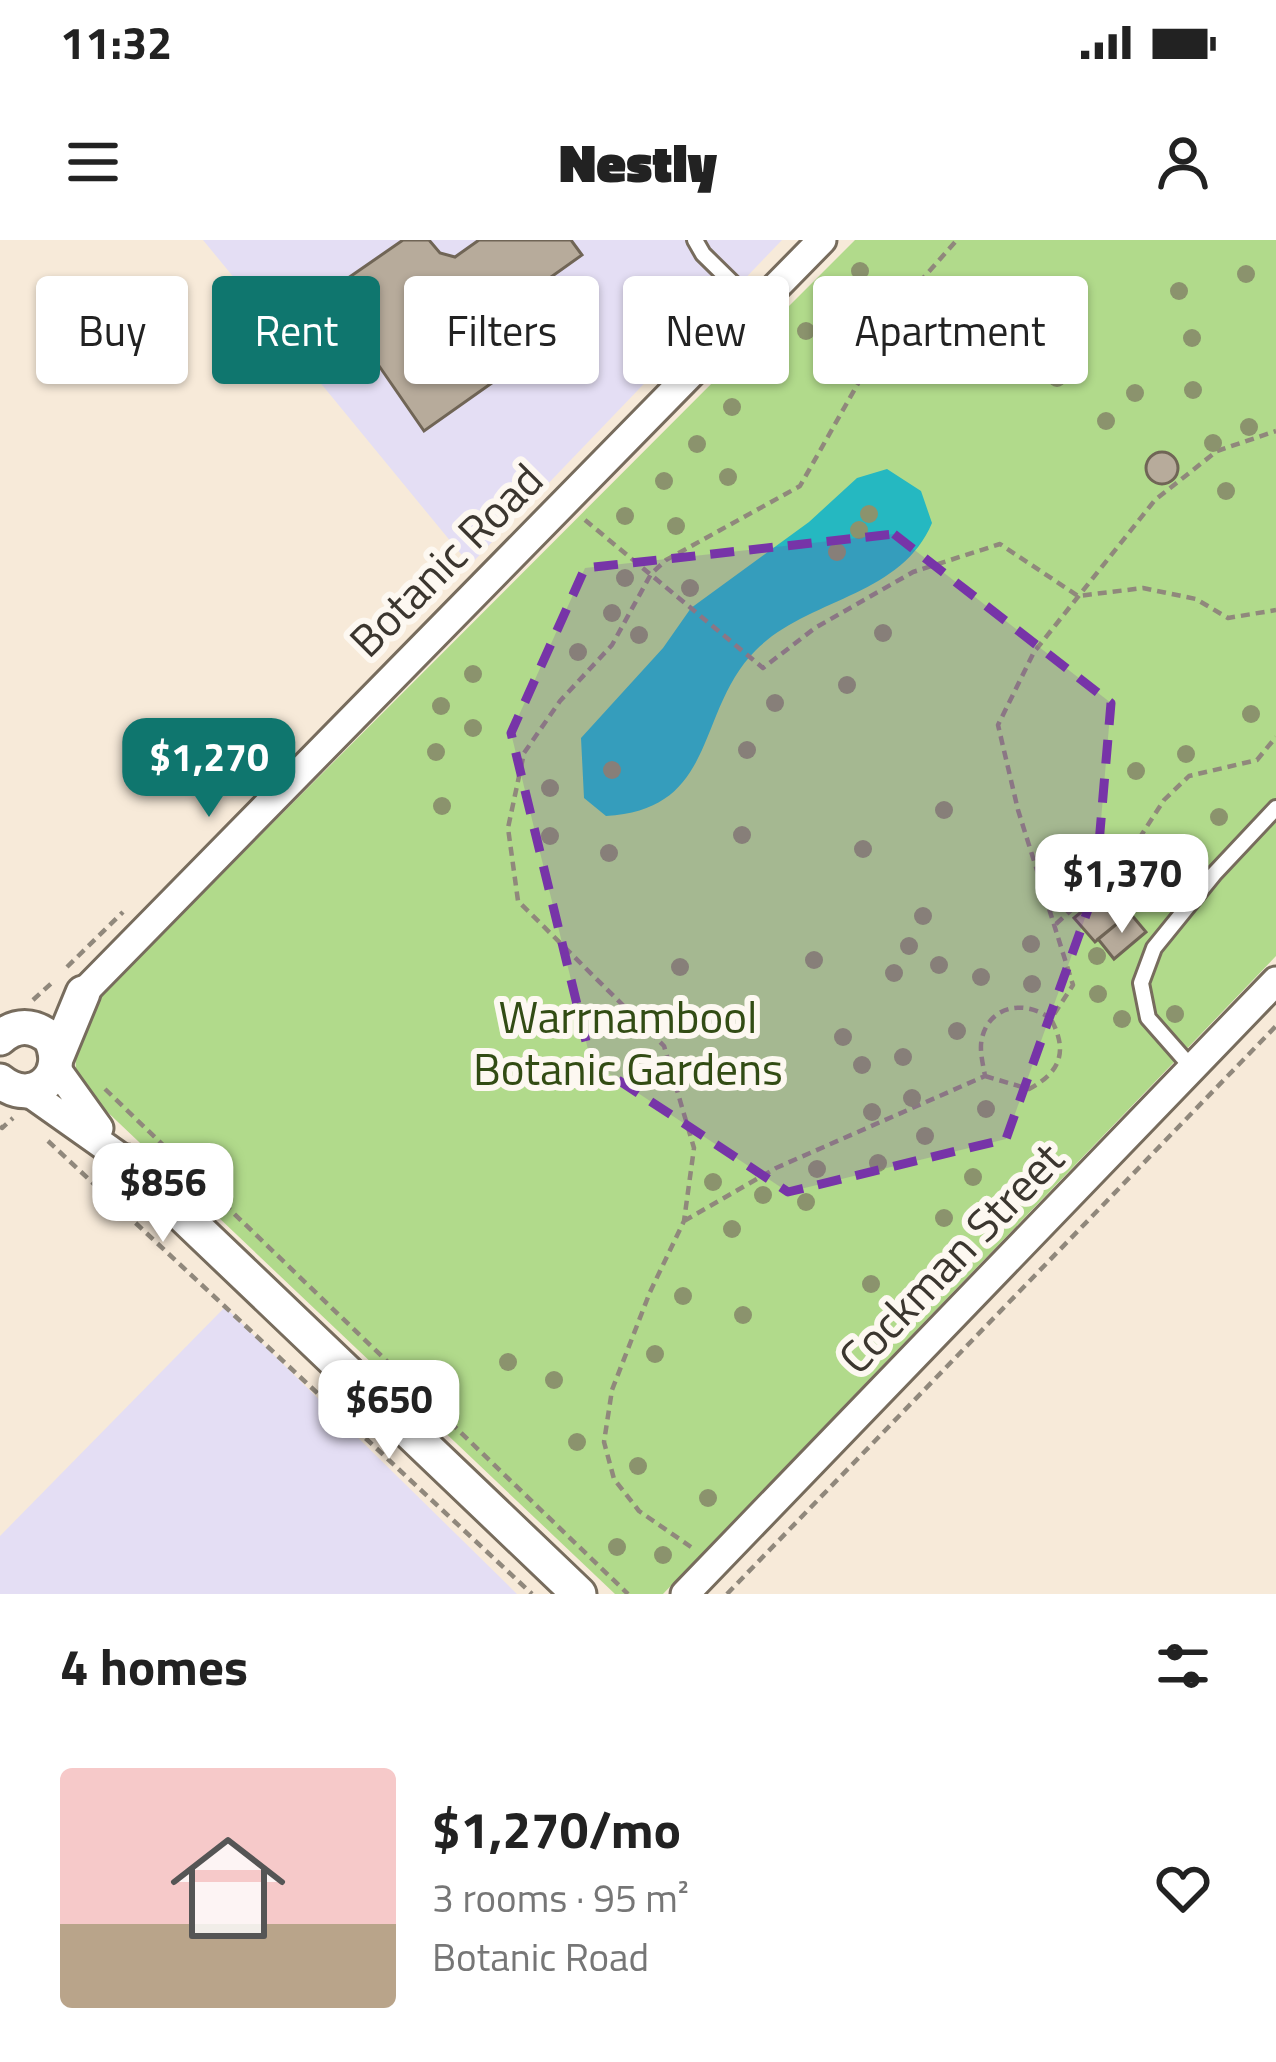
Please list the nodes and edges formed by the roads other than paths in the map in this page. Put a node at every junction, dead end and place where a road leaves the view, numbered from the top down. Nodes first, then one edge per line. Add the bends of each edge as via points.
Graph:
1 (695, 240) edge
2 (822, 240) edge
3 (725, 276) edge
4 (787, 276) edge
5 (681, 384) edge
6 (1276, 808) edge
7 (1276, 981) edge
8 (83, 993) junction
9 (11, 1028) edge
10 (56, 1062) junction
11 (1192, 1068) junction
12 (7, 1085) edge
13 (127, 1162) junction
14 (579, 1594) edge
15 (685, 1594) edge

1 - 3 lane
2 - 4 street, Botanic Road
5 - 8 street, Botanic Road
6 - 11 lane via 1154,948 1142,983 1148,1018
7 - 11 street, Cockman Street
8 - 9 street, Botanic Road
8 - 10 street, Botanic Road
9 - 10 street via 50,1038
10 - 12 street via 46,1084
10 - 13 street
11 - 15 street, Cockman Street
12 - 13 street
13 - 14 street

